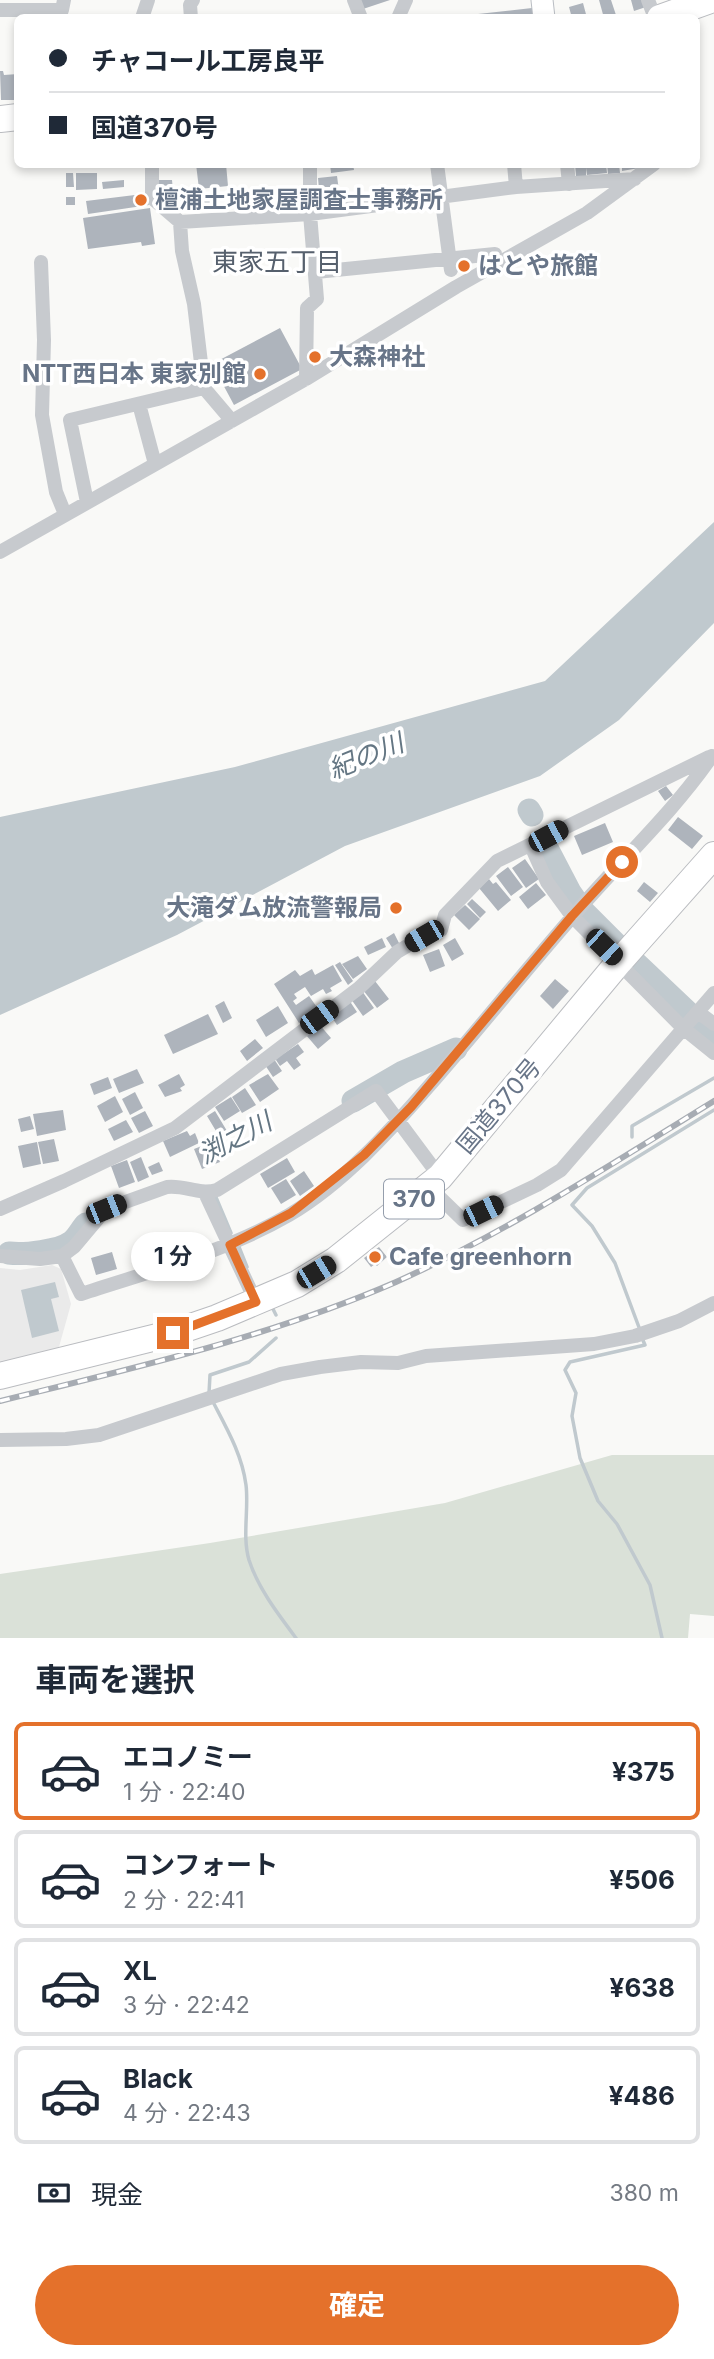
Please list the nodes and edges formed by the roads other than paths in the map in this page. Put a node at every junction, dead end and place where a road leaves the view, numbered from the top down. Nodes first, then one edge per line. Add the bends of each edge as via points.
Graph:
1 (64, 0) edge
2 (704, 2) edge
3 (0, 10) edge
4 (670, 14) edge
5 (152, 168) edge
6 (310, 168) edge
7 (437, 168) edge
8 (514, 168) edge
9 (567, 168) edge
10 (649, 168) edge
11 (637, 178) junction
12 (569, 184) junction
13 (516, 187) junction
14 (440, 198) junction
15 (310, 214) junction
16 (180, 222) junction
17 (495, 254) dead end
18 (41, 262) dead end
19 (450, 264) junction
20 (316, 272) junction
21 (306, 379) junction
22 (204, 388) junction
23 (139, 404) junction
24 (232, 421) junction
25 (155, 464) junction
26 (87, 502) junction
27 (65, 514) junction
28 (0, 552) edge
29 (713, 755) edge
30 (531, 846) junction
31 (714, 855) edge
32 (578, 910) junction
33 (620, 962) junction
34 (714, 993) edge
35 (692, 1019) junction
36 (714, 1024) edge
37 (714, 1053) edge
38 (398, 1122) junction
39 (434, 1182) junction
40 (205, 1193) junction
41 (0, 1209) edge
42 (230, 1245) junction
43 (0, 1256) edge
44 (62, 1256) junction
45 (256, 1302) junction
46 (714, 1303) edge
47 (0, 1376) edge
48 (0, 1440) edge

1 - 3 street via 62,10
2 - 4 highway
5 - 16 street via 152,198
6 - 15 street
7 - 14 street
8 - 13 street
9 - 12 street
10 - 11 street
11 - 12 street
11 - 21 street via 587,213
12 - 13 street
13 - 14 street
14 - 15 street
14 - 19 street
15 - 16 street
15 - 20 street
16 - 22 street
17 - 19 street
18 - 27 street via 42,415 56,492
19 - 20 street
20 - 21 street via 317,299 307,308
21 - 24 street
22 - 23 street
22 - 24 street
23 - 25 street
23 - 26 street via 70,420
24 - 25 street
25 - 26 street
26 - 27 street
27 - 28 street
29 - 30 street
29 - 32 street
30 - 32 street via 547,882
30 - 41 street via 497,862 445,915 441,930 397,952 359,988 175,1128
31 - 33 highway, 国道370号 / 370
32 - 33 street
32 - 38 street
33 - 35 street
33 - 39 highway, 国道370号 / 370
34 - 35 street
35 - 36 street
35 - 37 street
35 - 39 street via 561,1170 463,1220
38 - 39 street
38 - 40 street via 376,1091 217,1190
38 - 42 street via 347,1171 298,1208
39 - 45 highway, 国道370号 / 370 via 336,1261
40 - 42 street
40 - 44 street via 167,1187 106,1209
42 - 44 street via 81,1293
42 - 45 street
43 - 44 street
45 - 47 highway, 国道370号 / 370 via 173,1333
46 - 48 street via 679,1321 622,1339 320,1367 281,1374 99,1435

